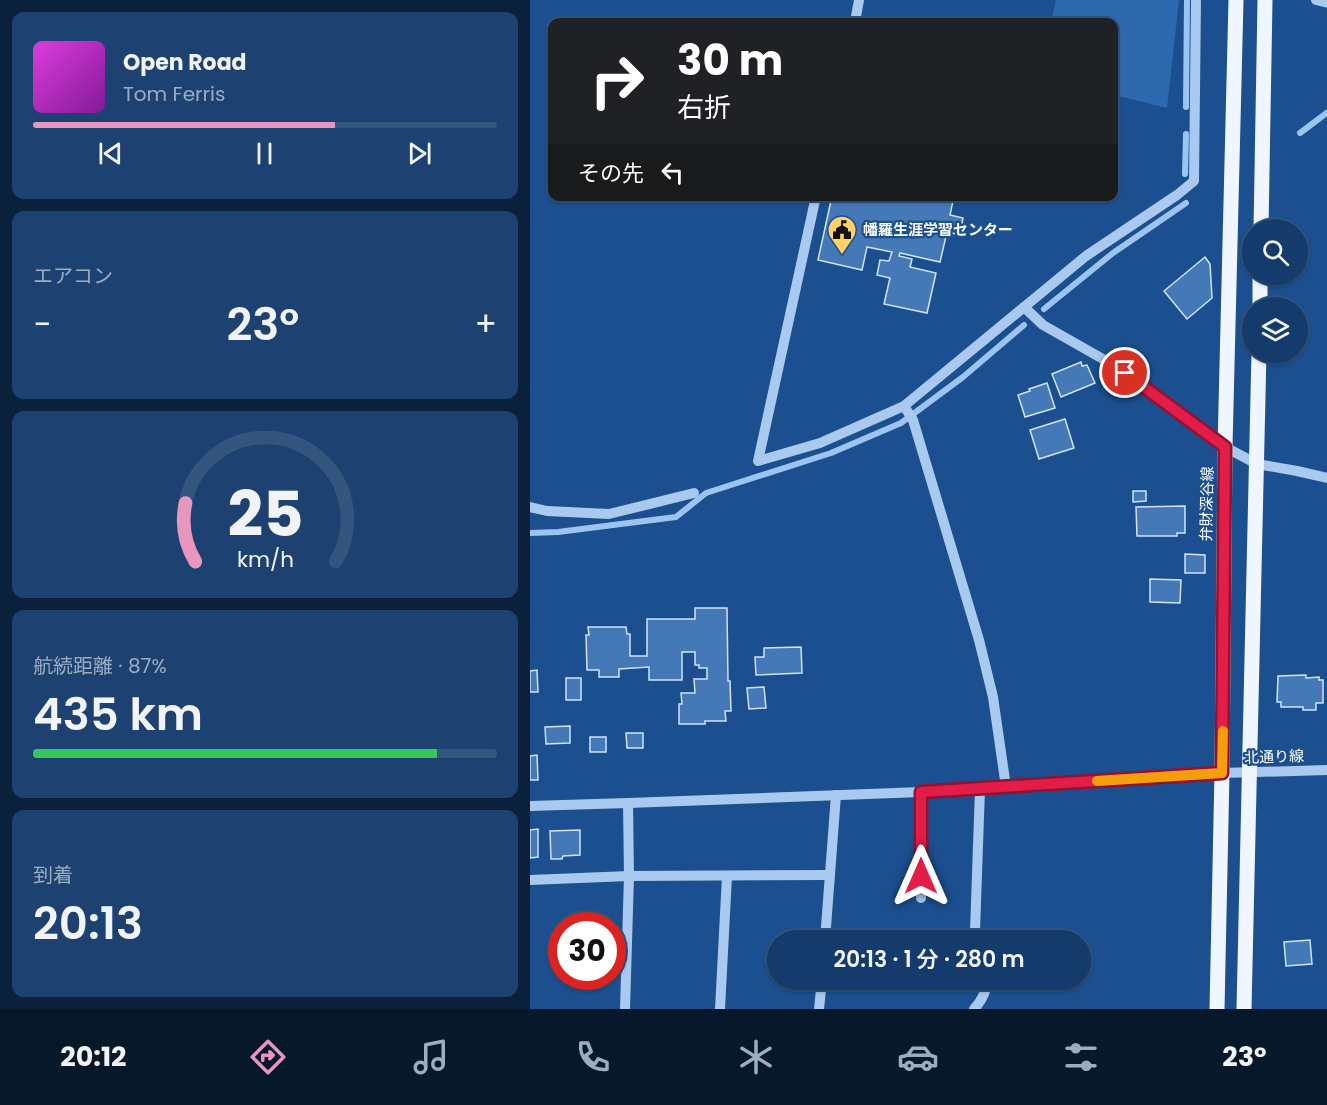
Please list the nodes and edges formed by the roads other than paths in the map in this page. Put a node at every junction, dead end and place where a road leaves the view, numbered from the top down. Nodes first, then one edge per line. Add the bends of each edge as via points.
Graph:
1 (860, 0) edge
2 (1196, 0) edge
3 (1236, 0) edge
4 (1265, 0) edge
5 (1316, 0) edge
6 (1328, 3) edge
7 (856, 18) edge
8 (815, 201) edge
9 (1261, 219) edge
10 (1024, 307) junction
11 (1259, 363) edge
12 (908, 413) junction
13 (1225, 447) junction
14 (1257, 464) junction
15 (1328, 478) edge
16 (694, 494) dead end
17 (530, 507) edge
18 (1328, 770) edge
19 (1222, 773) junction
20 (1250, 773) junction
21 (1006, 787) junction
22 (980, 789) junction
23 (921, 792) junction
24 (836, 795) junction
25 (628, 803) junction
26 (530, 806) edge
27 (830, 875) junction
28 (629, 876) junction
29 (727, 876) junction
30 (530, 880) edge
31 (922, 898) dead end
32 (826, 930) edge
33 (976, 930) edge
34 (821, 990) edge
35 (986, 990) edge
36 (625, 1009) edge
37 (720, 1009) edge
38 (819, 1009) edge
39 (974, 1009) edge
40 (1217, 1009) edge
41 (1244, 1009) edge

1 - 7 street
2 - 10 street via 1194,181 1086,256
3 - 13 main road, 弁財深谷線
4 - 9 main road
5 - 6 street
8 - 12 street via 758,461
10 - 12 street
10 - 13 street via 1043,326 1110,363
11 - 14 main road
12 - 21 street via 979,640 993,697
13 - 14 street
13 - 19 main road, 弁財深谷線
14 - 15 street
14 - 20 main road
16 - 17 street via 609,514
18 - 20 street, 北通り線
19 - 20 street, 北通り線
19 - 21 street, 北通り線
19 - 40 main road, 弁財深谷線
20 - 41 main road
21 - 22 street, 北通り線
22 - 23 street, 北通り線
22 - 33 street
23 - 24 street, 北通り線
23 - 31 street
24 - 25 street, 北通り線
24 - 27 street
25 - 26 street, 北通り線
25 - 28 street
27 - 29 street
27 - 32 street
28 - 29 street
28 - 30 street
28 - 36 street
29 - 37 street
34 - 38 street
35 - 39 street

